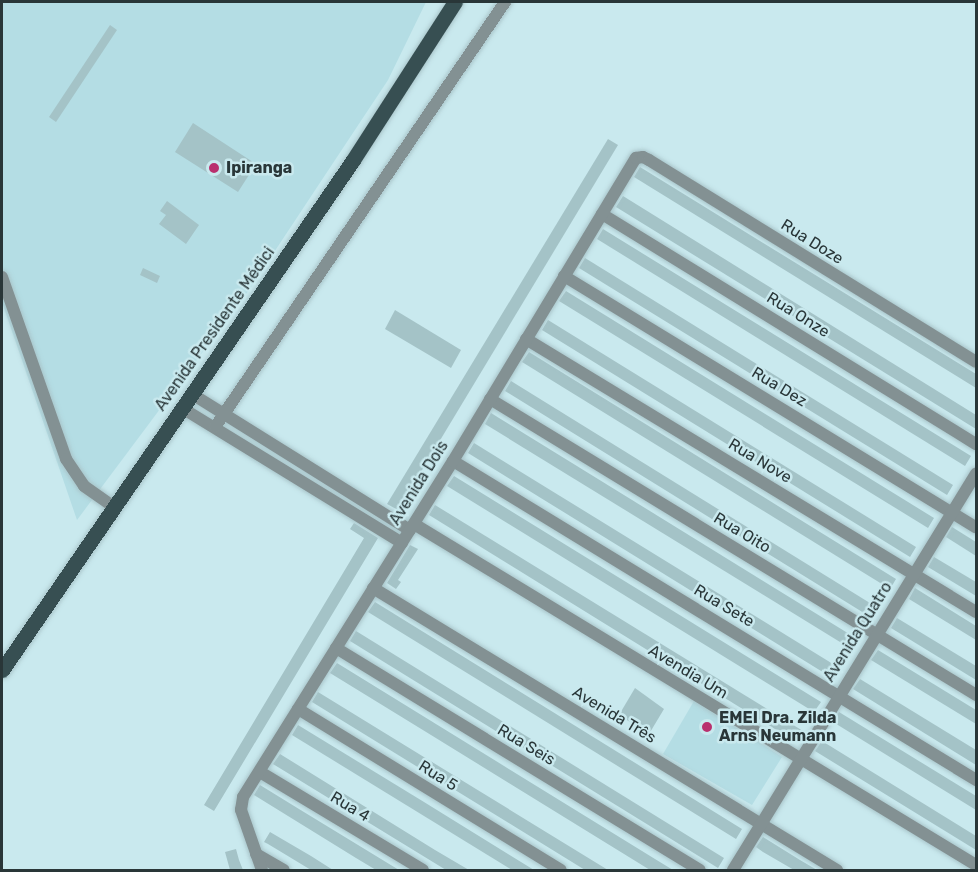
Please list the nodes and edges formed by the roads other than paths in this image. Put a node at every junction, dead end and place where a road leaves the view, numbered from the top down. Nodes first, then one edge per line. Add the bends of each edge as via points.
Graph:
1 (505, 2) edge
2 (453, 3) edge
3 (632, 163) joint
4 (602, 214) junction
5 (564, 276) junction
6 (2, 278) edge
7 (526, 339) junction
8 (976, 362) edge
9 (192, 394) junction
10 (490, 399) junction
11 (182, 408) junction
12 (225, 414) junction
13 (215, 428) junction
14 (976, 444) edge
15 (453, 461) junction
16 (976, 473) edge
17 (112, 506) junction
18 (953, 513) junction
19 (412, 527) junction
20 (976, 527) edge
21 (402, 543) junction
22 (914, 573) junction
23 (373, 588) junction
24 (976, 612) edge
25 (877, 634) junction
26 (336, 648) junction
27 (2, 670) edge
28 (839, 695) junction
29 (976, 695) edge
30 (298, 709) junction
31 (800, 759) junction
32 (260, 772) junction
33 (976, 780) edge
34 (761, 824) junction
35 (256, 854) junction
36 (976, 865) edge
37 (262, 870) edge
38 (284, 870) edge
39 (423, 870) edge
40 (561, 870) edge
41 (700, 870) edge
42 (733, 870) edge
43 (837, 870) edge

1 - 12 street
2 - 9 main road, Avenida Presidente Médici via 353,160
3 - 4 street, Avenida Dois
3 - 8 street, Rua Doze via 638,156 649,160
4 - 5 street, Avenida Dois
4 - 14 street, Rua Onze
5 - 7 street, Avenida Dois
5 - 18 street, Rua Dez
6 - 17 street via 66,459 84,486
7 - 10 street, Avenida Dois
7 - 22 street, Rua Nove
9 - 11 main road, Avenida Presidente Médici
9 - 12 street, Avendia Um
10 - 15 street, Avenida Dois
10 - 25 street, Rua Oito
11 - 13 street
11 - 17 main road, Avenida Presidente Médici
12 - 13 street
12 - 19 street, Avendia Um
13 - 21 street
15 - 19 street, Avenida Dois
15 - 28 street, Rua Sete
16 - 18 street, Avenida Quatro
17 - 27 main road, Avenida Presidente Médici
18 - 20 street, Rua Dez
18 - 22 street, Avenida Quatro
19 - 21 street, Avenida Dois
19 - 31 street, Avendia Um
21 - 23 street, Avenida Dois
22 - 24 street, Rua Nove
22 - 25 street, Avenida Quatro
23 - 26 street, Avenida Dois
23 - 34 street, Avenida Três
25 - 28 street, Avenida Quatro
25 - 29 street, Rua Oito
26 - 30 street, Avenida Dois
26 - 41 street, Rua Seis
28 - 31 street, Avenida Quatro
28 - 33 street, Rua Sete
30 - 32 street, Avenida Dois
30 - 40 street, Rua 5
31 - 34 street, Avenida Quatro
31 - 36 street, Avendia Um
32 - 35 street, Avenida Dois via 241,804
32 - 39 street, Rua 4
34 - 42 street, Avenida Quatro
34 - 43 street, Avenida Três
35 - 37 street
35 - 38 street

